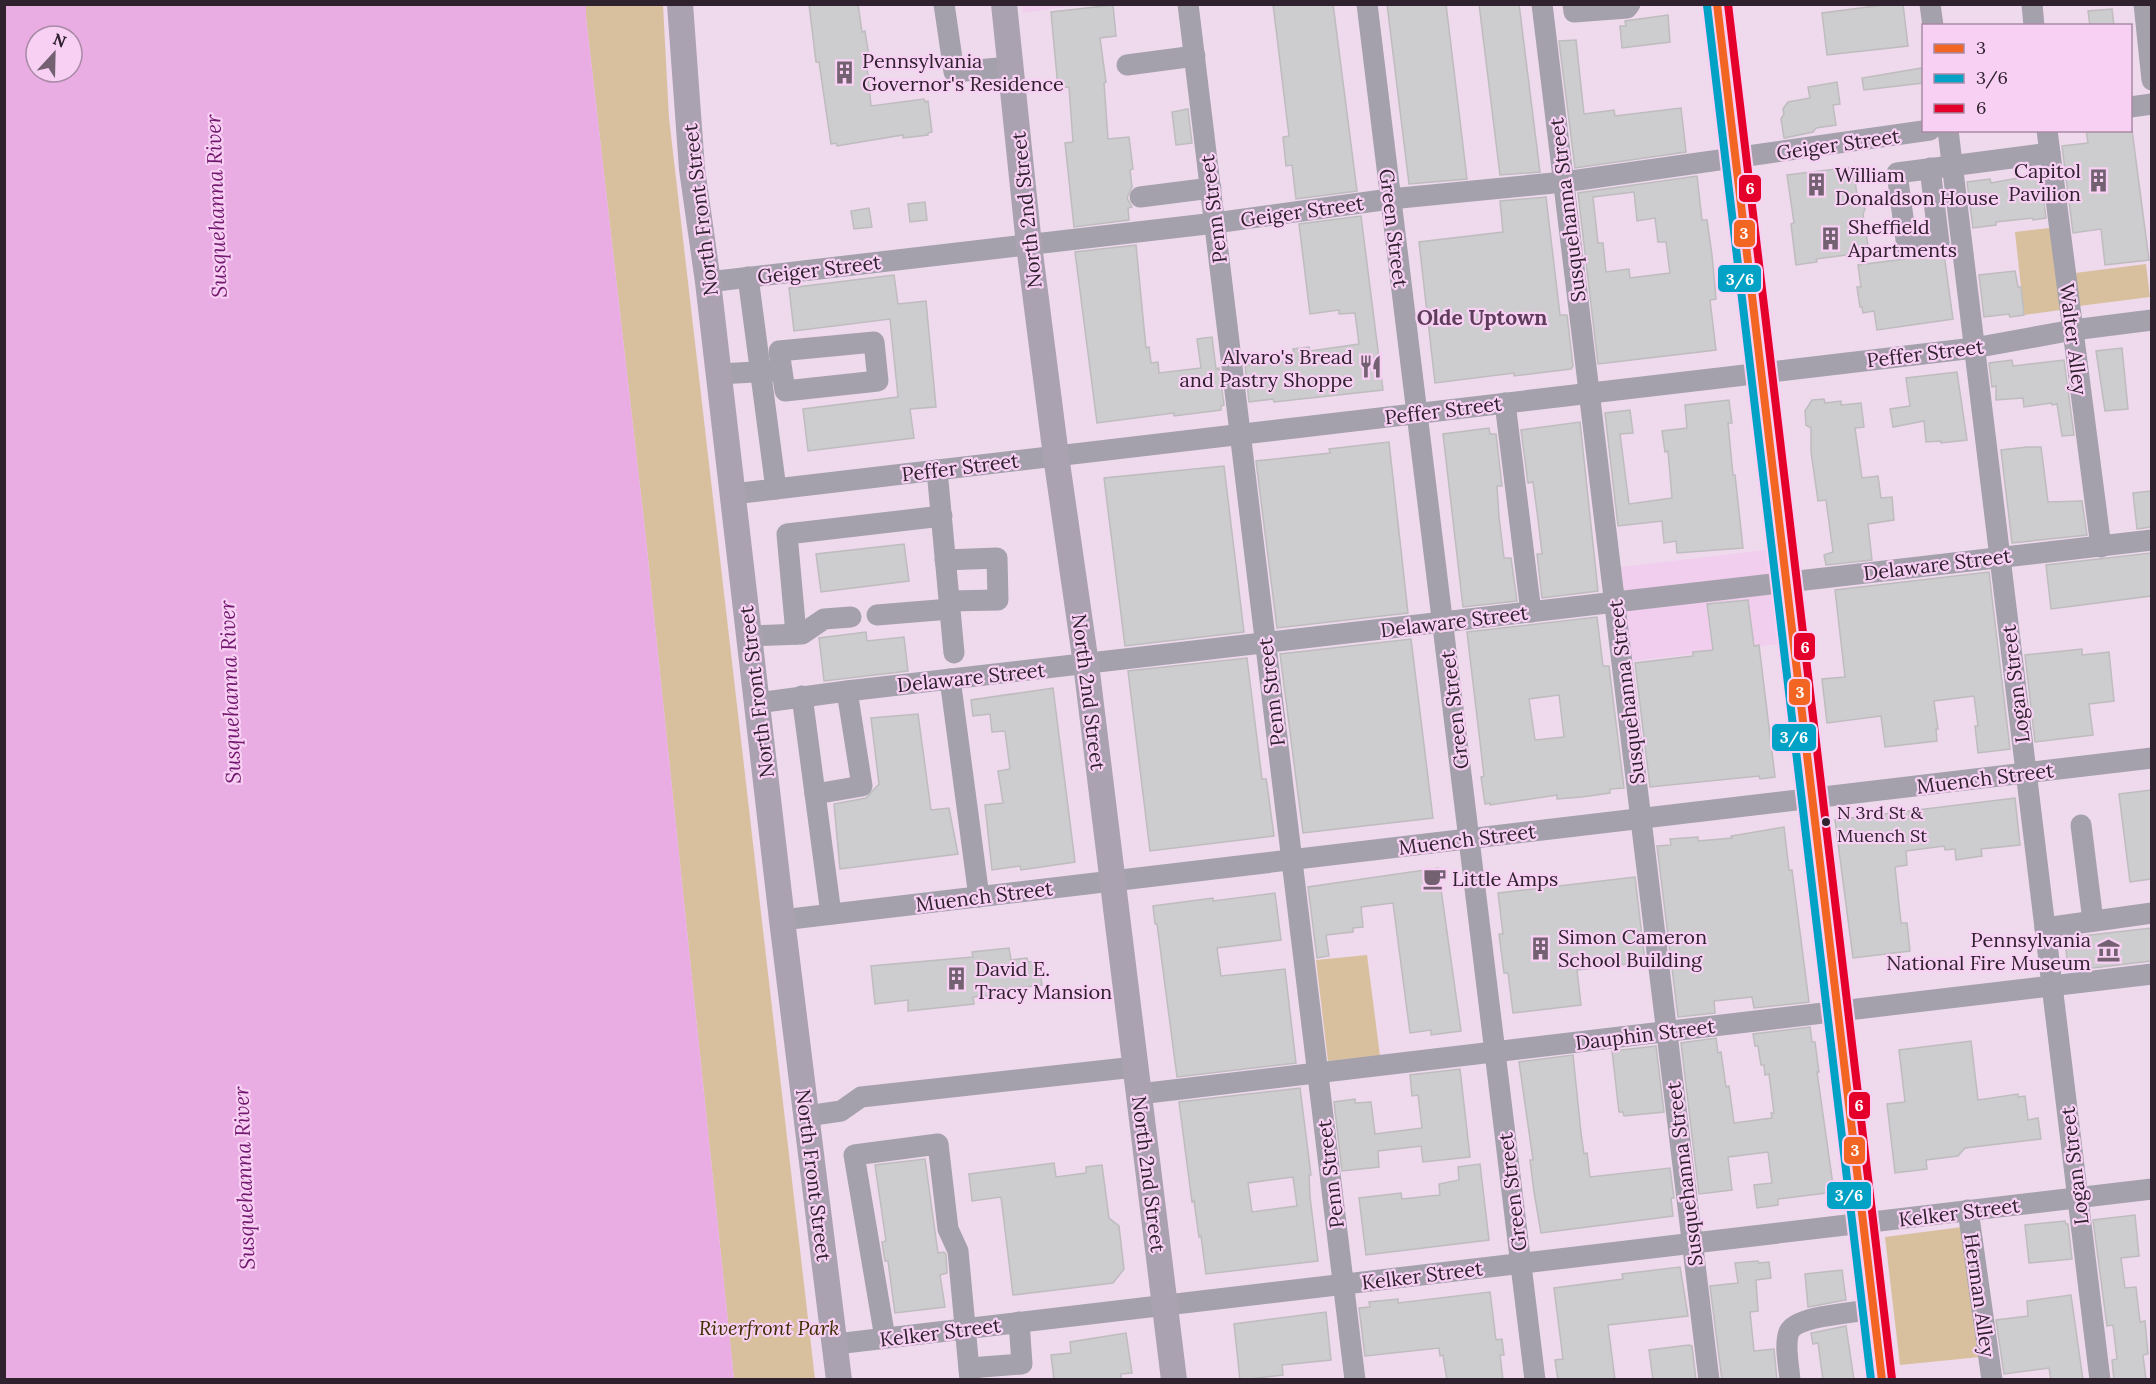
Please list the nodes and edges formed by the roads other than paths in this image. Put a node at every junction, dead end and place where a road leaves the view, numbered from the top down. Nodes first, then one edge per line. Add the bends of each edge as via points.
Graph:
1 (680, 4) edge
2 (944, 4) edge
3 (1004, 4) edge
4 (1188, 4) edge
5 (1367, 4) edge
6 (1542, 4) edge
7 (1573, 4) edge
8 (1630, 4) edge
9 (1717, 4) edge
10 (1930, 4) edge
11 (2032, 4) edge
12 (2144, 4) edge
13 (1933, 24) edge
14 (2034, 24) edge
15 (1195, 56) junction
16 (1127, 65) dead end
17 (1011, 67) junction
18 (2151, 80) edge
19 (2151, 104) edge
20 (2132, 107) edge
21 (1922, 131) edge
22 (1948, 132) edge
23 (2047, 132) edge
24 (2050, 153) junction
25 (1734, 159) junction
26 (1952, 166) junction
27 (1930, 168) dead end
28 (1564, 182) junction
29 (1211, 188) junction
30 (1140, 198) dead end
31 (1390, 199) junction
32 (1215, 223) junction
33 (1029, 245) junction
34 (748, 277) junction
35 (708, 282) junction
36 (2151, 320) edge
37 (2073, 330) junction
38 (1974, 348) junction
39 (777, 371) junction
40 (1760, 373) junction
41 (719, 374) junction
42 (1589, 393) junction
43 (1505, 403) junction
44 (1417, 413) junction
45 (1240, 434) junction
46 (1056, 456) junction
47 (937, 470) junction
48 (777, 489) junction
49 (733, 494) junction
50 (942, 516) junction
51 (2151, 540) edge
52 (2101, 547) junction
53 (2000, 556) junction
54 (945, 560) junction
55 (1786, 582) junction
56 (1615, 602) junction
57 (949, 605) junction
58 (1530, 612) junction
59 (877, 615) dead end
60 (851, 617) dead end
61 (1443, 622) junction
62 (796, 634) junction
63 (749, 636) junction
64 (1265, 643) junction
65 (954, 653) dead end
66 (1086, 664) junction
67 (950, 679) junction
68 (847, 691) junction
69 (802, 696) junction
70 (757, 703) junction
71 (2151, 758) edge
72 (2026, 773) junction
73 (815, 794) junction
74 (1812, 798) junction
75 (1641, 818) junction
76 (2080, 825) dead end
77 (1469, 838) junction
78 (1292, 860) junction
79 (1112, 881) junction
80 (979, 897) junction
81 (2151, 913) edge
82 (831, 914) junction
83 (782, 920) junction
84 (2093, 921) junction
85 (2045, 928) junction
86 (2151, 974) edge
87 (2052, 986) junction
88 (1838, 1011) junction
89 (1667, 1031) junction
90 (1495, 1052) junction
91 (1135, 1067) junction
92 (1317, 1072) junction
93 (1138, 1094) junction
94 (807, 1116) junction
95 (2151, 1189) edge
96 (2078, 1197) junction
97 (1968, 1210) junction
98 (1864, 1223) junction
99 (1692, 1243) junction
100 (1521, 1263) junction
101 (1343, 1284) junction
102 (1165, 1305) junction
103 (1874, 1309) junction
104 (1019, 1322) junction
105 (965, 1329) junction
106 (885, 1338) junction
107 (836, 1344) junction
108 (1023, 1372) edge
109 (970, 1374) edge
110 (839, 1380) edge
111 (1174, 1380) edge
112 (1355, 1380) edge
113 (1535, 1380) edge
114 (1709, 1380) edge
115 (1790, 1380) edge
116 (1882, 1380) edge
117 (1992, 1380) edge
118 (2100, 1380) edge

1 - 35 main road, North Front Street via 692,169
2 - 17 street via 954,72
3 - 17 main road, North 2nd Street
4 - 15 street, Penn Street
5 - 31 street, Green Street
6 - 28 street, Susquehanna Street
7 - 8 street via 1574,12 1627,9
9 - 25 main road
10 - 13 street
11 - 14 street
12 - 18 street
15 - 16 street
15 - 29 street, Penn Street
17 - 33 main road, North 2nd Street
19 - 20 street
21 - 25 street, Geiger Street
22 - 26 street, Logan Street
23 - 24 street, Walter Alley
24 - 26 street
24 - 37 street, Walter Alley
25 - 28 street, Geiger Street
25 - 40 main road
26 - 27 street
26 - 38 street, Logan Street
28 - 31 street, Geiger Street
28 - 42 street, Susquehanna Street
29 - 30 street
29 - 32 street, Penn Street
31 - 32 street, Geiger Street
31 - 44 street, Green Street
32 - 33 street, Geiger Street
32 - 45 street, Penn Street
33 - 34 street, Geiger Street
33 - 46 main road, North 2nd Street
34 - 35 street, Geiger Street
34 - 39 street
35 - 41 main road, North Front Street
36 - 37 street, Peffer Street
37 - 38 street, Peffer Street
37 - 52 street, Walter Alley
38 - 40 street, Peffer Street
38 - 53 street, Logan Street
39 - 39 street via 874,342 878,381
39 - 41 street
39 - 48 street
40 - 42 street, Peffer Street
40 - 55 main road
41 - 49 main road, North Front Street
42 - 43 street, Peffer Street
42 - 56 street, Susquehanna Street
43 - 44 street, Peffer Street
43 - 58 street
44 - 45 street, Peffer Street
44 - 61 street, Green Street
45 - 46 street, Peffer Street
45 - 64 street, Penn Street
46 - 47 street, Peffer Street
46 - 66 main road, North 2nd Street
47 - 48 street, Peffer Street
47 - 50 street
48 - 49 street, Peffer Street
49 - 63 main road, North Front Street
50 - 54 street
50 - 62 street via 787,534
51 - 52 street, Delaware Street
52 - 53 street, Delaware Street
53 - 55 street, Delaware Street
53 - 72 street, Logan Street
54 - 57 street
54 - 57 street via 997,558 998,600
55 - 56 street, Delaware Street
55 - 74 main road
56 - 58 street, Delaware Street
56 - 75 street, Susquehanna Street
57 - 59 street
57 - 65 street
58 - 61 street, Delaware Street
60 - 62 street via 824,619
61 - 64 street, Delaware Street
61 - 77 street, Green Street
62 - 63 street
63 - 70 main road, North Front Street
64 - 66 street, Delaware Street
64 - 78 street, Penn Street
66 - 67 street, Delaware Street
66 - 79 main road, North 2nd Street
67 - 68 street, Delaware Street
67 - 80 street
68 - 69 street, Delaware Street
68 - 73 street via 862,786
69 - 70 street, Delaware Street
69 - 73 street
70 - 83 main road, North Front Street
71 - 72 street, Muench Street
72 - 74 street, Muench Street
72 - 85 street, Logan Street
73 - 82 street
74 - 75 street, Muench Street
74 - 88 main road
75 - 77 street, Muench Street
75 - 89 street, Susquehanna Street
76 - 84 street
77 - 78 street, Muench Street
77 - 90 street, Green Street
78 - 79 street, Muench Street
78 - 92 street, Penn Street
79 - 80 street, Muench Street
79 - 91 main road, North 2nd Street
80 - 82 street, Muench Street
81 - 84 street
82 - 83 street, Muench Street
83 - 94 main road, North Front Street
84 - 85 street
85 - 87 street, Logan Street
86 - 87 street, Dauphin Street
87 - 88 street, Dauphin Street
87 - 96 street, Logan Street
88 - 89 street, Dauphin Street
88 - 98 main road
89 - 90 street, Dauphin Street
89 - 99 street, Susquehanna Street
90 - 92 street, Dauphin Street
90 - 100 street, Green Street
91 - 93 main road, North 2nd Street
91 - 94 street via 861,1097 841,1111
92 - 93 street, Dauphin Street
92 - 101 street, Penn Street
93 - 102 main road, North 2nd Street
94 - 107 main road, North Front Street
95 - 96 street, Kelker Street
96 - 97 street, Kelker Street
96 - 118 street, Logan Street
97 - 98 street, Kelker Street
97 - 117 street, Herman Alley
98 - 99 street, Kelker Street
98 - 103 main road
99 - 100 street, Kelker Street
99 - 114 street, Susquehanna Street
100 - 101 street, Kelker Street
100 - 113 street, Green Street
101 - 102 street, Kelker Street
101 - 112 street, Penn Street
102 - 104 street, Kelker Street
102 - 111 main road, North 2nd Street
103 - 115 street via 1795,1324 1788,1338
103 - 116 main road
104 - 105 street, Kelker Street
104 - 108 street
105 - 106 street, Kelker Street
105 - 106 street via 958,1251 948,1229 938,1144 854,1155
105 - 109 street
106 - 107 street, Kelker Street
107 - 110 main road, North Front Street
108 - 109 street

